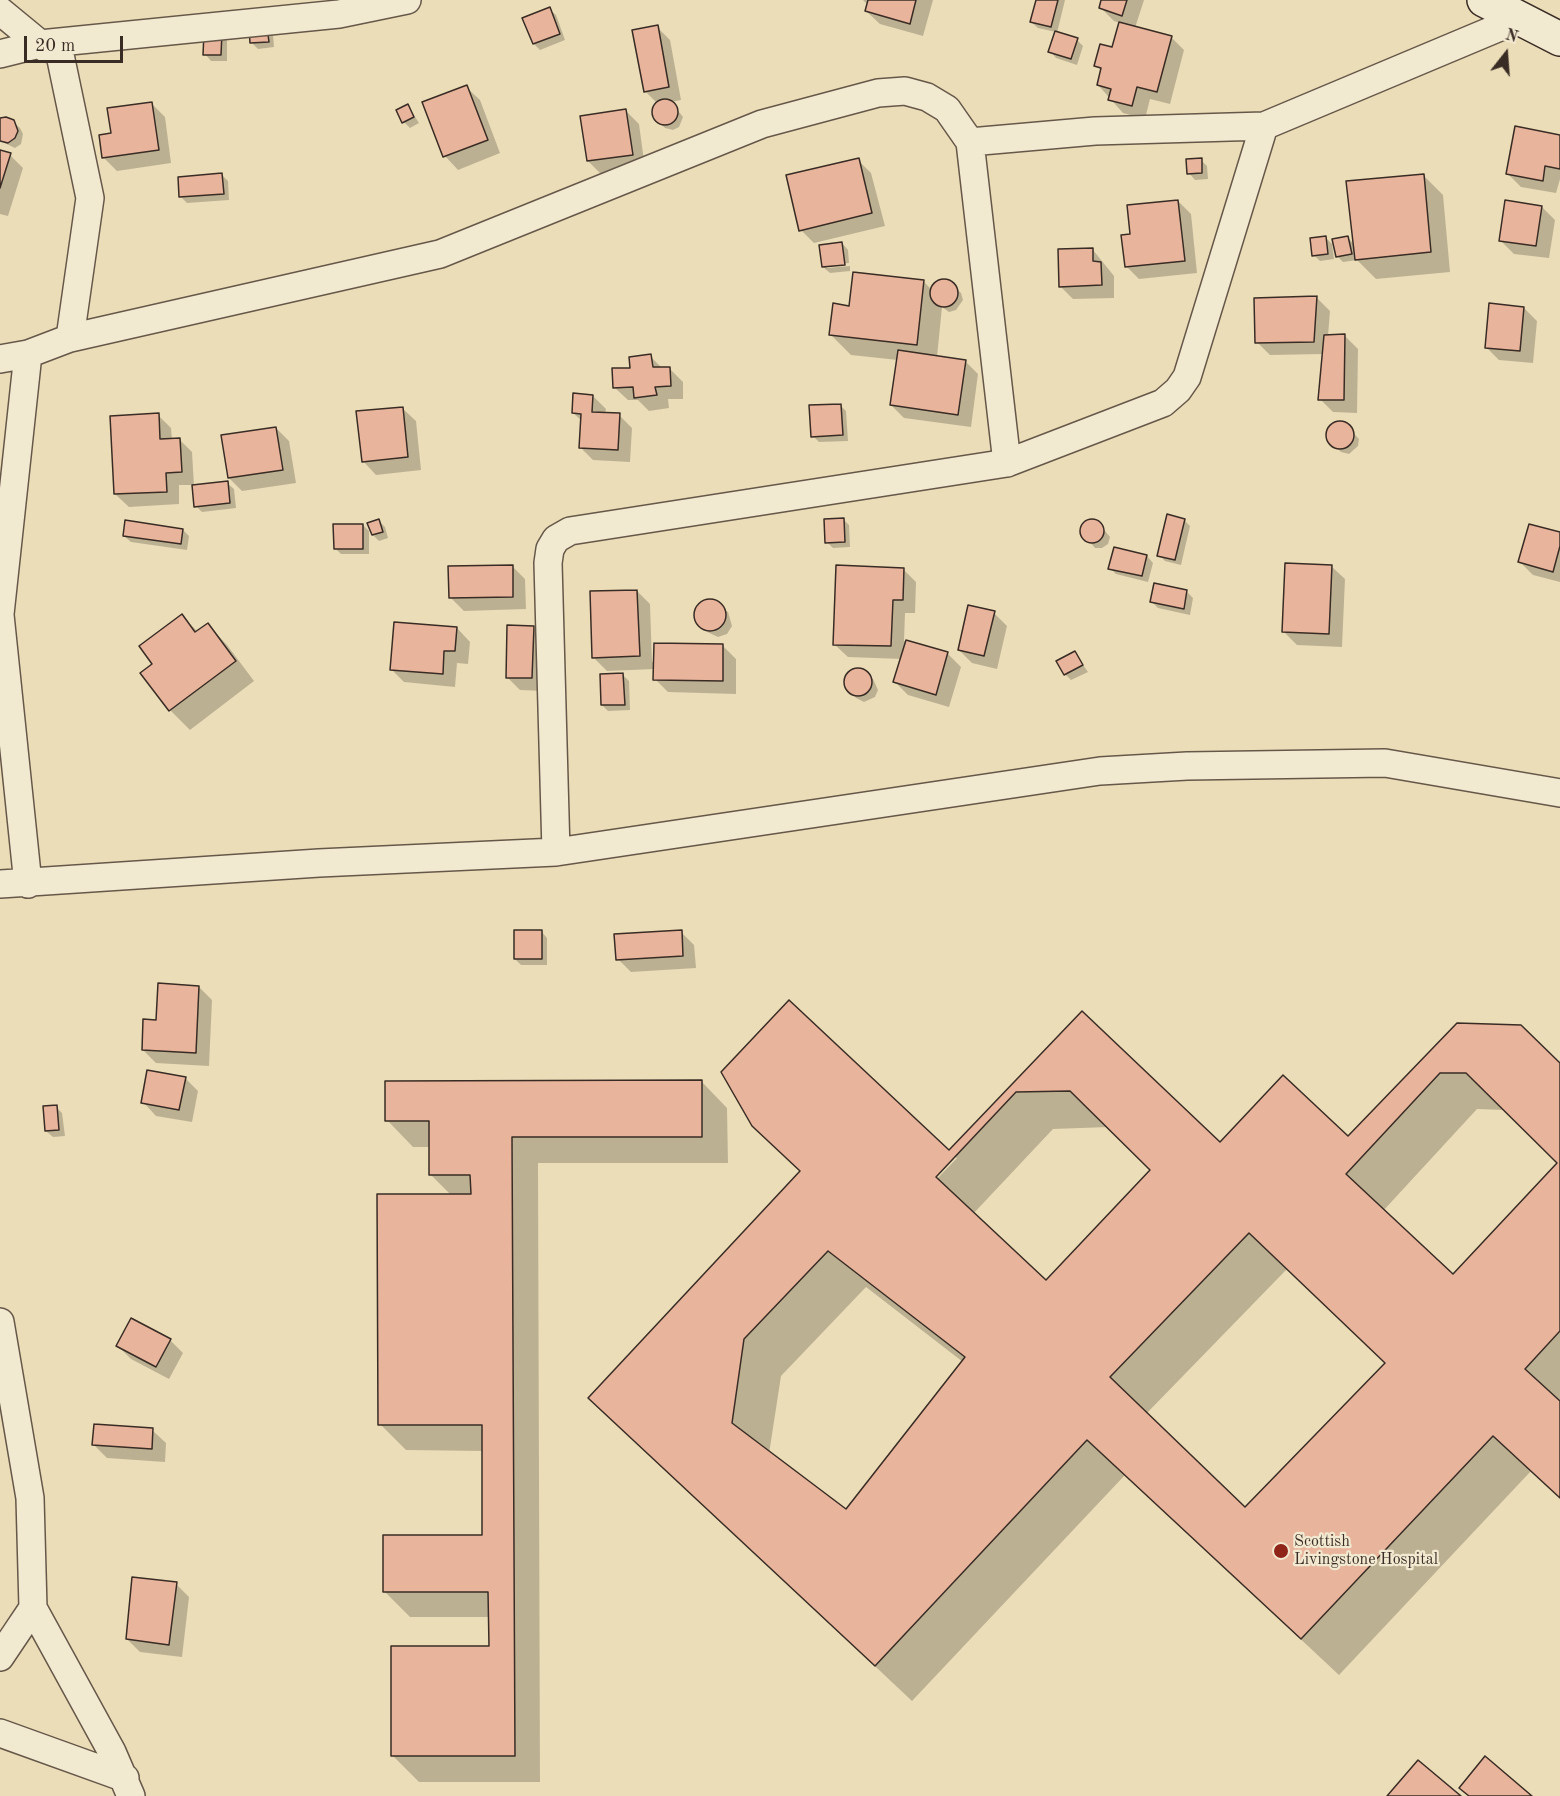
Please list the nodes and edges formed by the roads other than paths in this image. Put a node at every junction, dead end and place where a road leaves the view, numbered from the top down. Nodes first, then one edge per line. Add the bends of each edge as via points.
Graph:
1 (407, 0) edge
2 (1484, 0) edge
3 (337, 7) edge
4 (0, 11) edge
5 (1519, 19) junction
6 (1560, 39) edge
7 (40, 44) junction
8 (0, 54) edge
9 (1264, 126) junction
10 (970, 142) junction
11 (70, 338) junction
12 (28, 354) junction
13 (0, 359) edge
14 (1007, 463) junction
15 (0, 615) edge
16 (1560, 794) edge
17 (556, 852) junction
18 (0, 884) edge
19 (28, 884) junction
20 (0, 1322) edge
21 (33, 1608) junction
22 (0, 1657) edge
23 (0, 1733) edge
24 (128, 1787) edge

1 - 3 street
2 - 5 street
3 - 7 street
4 - 7 street
5 - 6 street
5 - 9 street
7 - 8 street
7 - 11 street via 59,50 90,198
9 - 10 street via 1095,131
9 - 14 street via 1187,376 1178,390 1163,403
10 - 11 street via 947,109 927,98 905,91 878,93 762,124 440,254
10 - 14 street
11 - 12 street
12 - 13 street
12 - 15 street
14 - 17 street via 570,531 556,539 548,563
15 - 19 street
16 - 17 street via 1385,763 1100,771
17 - 19 street via 319,863
18 - 19 street
20 - 21 street via 30,1498
21 - 22 street
21 - 24 street
23 - 24 street

